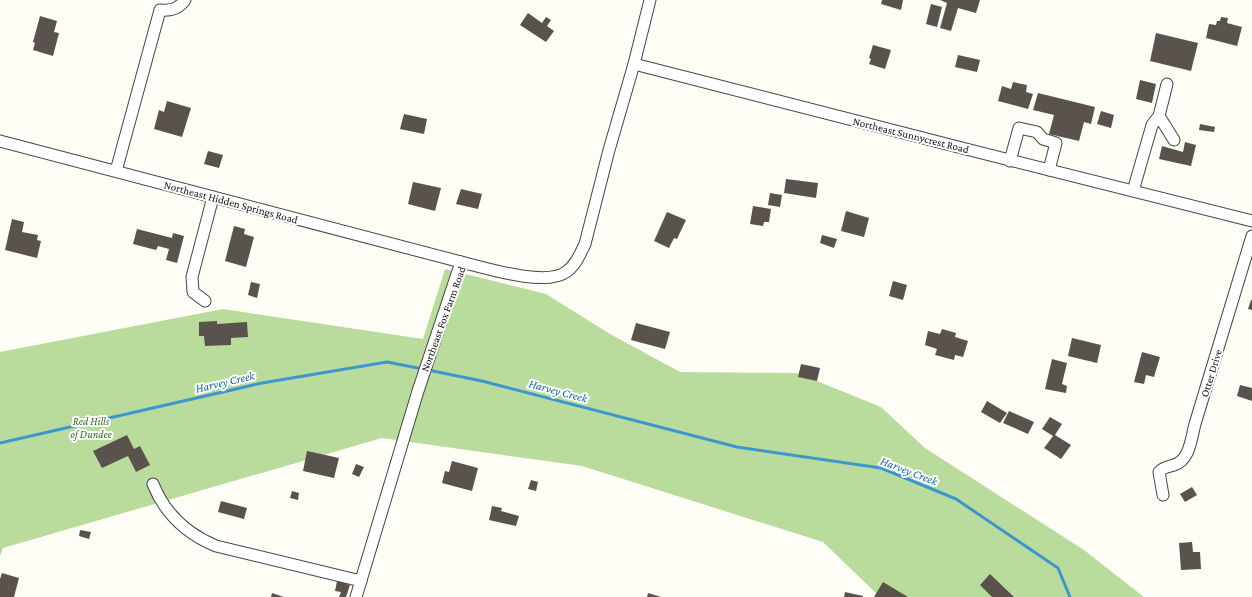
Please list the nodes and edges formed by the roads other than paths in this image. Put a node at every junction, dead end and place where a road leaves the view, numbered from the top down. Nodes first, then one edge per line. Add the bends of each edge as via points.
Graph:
1 (185, 0) edge
2 (650, 0) edge
3 (634, 64) junction
4 (1166, 84) dead end
5 (1159, 116) junction
6 (1174, 140) dead end
7 (0, 141) edge
8 (1010, 160) junction
9 (1049, 170) junction
10 (116, 171) junction
11 (1133, 191) junction
12 (212, 197) junction
13 (1252, 221) edge
14 (1252, 236) edge
15 (461, 262) junction
16 (205, 301) dead end
17 (153, 484) dead end
18 (1163, 495) dead end
19 (361, 581) junction
20 (356, 597) edge

1 - 10 street via 175,10 160,10
2 - 3 street
3 - 8 street, Northeast Sunnycrest Road
3 - 15 street, Northeast Fox Farm Road via 585,244 572,267 565,273 550,278 502,272
4 - 5 street
5 - 6 street
5 - 11 street via 1152,125
7 - 10 street, Northeast Hidden Springs Road
8 - 9 street, Northeast Sunnycrest Road
8 - 9 street via 1019,128 1037,132 1043,139 1056,143
9 - 11 street, Northeast Sunnycrest Road
10 - 12 street, Northeast Hidden Springs Road
11 - 13 street, Northeast Sunnycrest Road
12 - 15 street, Northeast Hidden Springs Road
12 - 16 street via 192,277 194,292
14 - 18 street, Otter Drive via 1188,452 1182,461 1162,468 1159,472
15 - 19 street, Northeast Fox Farm Road via 418,391
17 - 19 street via 166,509 200,539 216,546
19 - 20 street, Northeast Fox Farm Road

